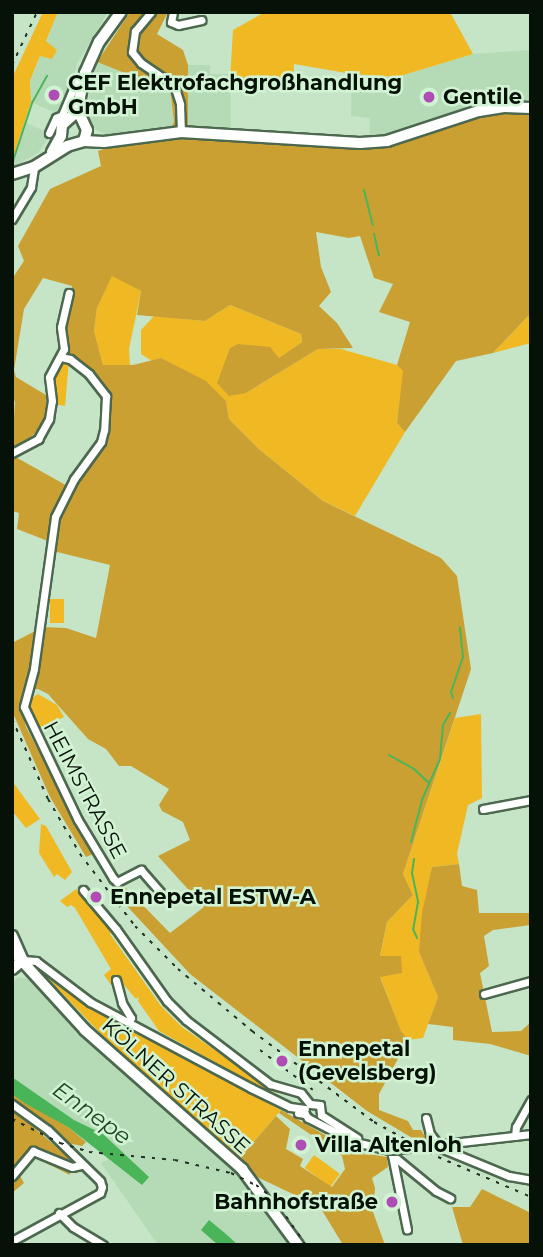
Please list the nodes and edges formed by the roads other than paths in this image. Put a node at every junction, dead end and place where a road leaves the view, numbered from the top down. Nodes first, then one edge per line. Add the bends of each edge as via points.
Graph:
1 (121, 12) edge
2 (151, 12) edge
3 (173, 12) edge
4 (201, 20) dead end
5 (84, 79) junction
6 (80, 97) junction
7 (531, 108) edge
8 (70, 119) junction
9 (85, 132) junction
10 (181, 132) junction
11 (49, 134) dead end
12 (61, 136) junction
13 (70, 144) junction
14 (50, 154) junction
15 (34, 167) junction
16 (12, 174) edge
17 (12, 219) edge
18 (69, 293) dead end
19 (61, 357) junction
20 (12, 453) edge
21 (531, 800) edge
22 (483, 809) dead end
23 (83, 890) dead end
24 (161, 893) dead end
25 (12, 936) edge
26 (12, 950) edge
27 (23, 960) junction
28 (12, 969) edge
29 (116, 980) dead end
30 (531, 981) edge
31 (484, 994) dead end
32 (129, 1021) junction
33 (531, 1100) edge
34 (12, 1104) edge
35 (306, 1109) junction
36 (318, 1118) junction
37 (426, 1118) dead end
38 (531, 1134) edge
39 (515, 1136) junction
40 (392, 1152) junction
41 (81, 1165) junction
42 (12, 1176) edge
43 (531, 1180) edge
44 (450, 1198) dead end
45 (59, 1213) junction
46 (407, 1229) dead end
47 (12, 1241) edge
48 (103, 1245) edge
49 (298, 1245) edge

1 - 5 main road via 92,54
2 - 10 street via 135,31 132,52 174,85
3 - 4 street via 171,22 178,25
5 - 6 main road
5 - 11 street via 76,82
6 - 8 main road
6 - 9 main road
7 - 10 street via 479,111 387,141 360,143
8 - 9 main road
8 - 12 main road via 62,125
9 - 10 street via 114,141
9 - 13 main road
12 - 13 main road
12 - 14 main road
13 - 14 main road
14 - 15 main road
15 - 16 main road
15 - 17 street via 31,187
18 - 19 street via 61,327
19 - 20 street via 49,377 52,401 45,431
19 - 24 street, HEIMSTRASSE via 89,374 106,397 104,430 55,517 34,669 24,707 78,820 113,878 117,882 141,870
21 - 22 street
23 - 35 street via 186,1020 270,1084 301,1093
25 - 27 main road, KÖLNER STRASSE
26 - 27 main road, KÖLNER STRASSE
27 - 28 street
27 - 32 street via 36,961 90,1002
27 - 49 main road, KÖLNER STRASSE via 85,1030 242,1169
29 - 32 street
30 - 31 street
32 - 35 street via 264,1095
33 - 39 street
34 - 41 street via 48,1129
35 - 36 street via 308,1118
35 - 36 street via 320,1105
36 - 40 street via 372,1148
37 - 43 street via 430,1134 441,1148 509,1176
38 - 39 street
39 - 40 street, bridge
40 - 44 street
40 - 46 street
41 - 42 street via 68,1166 33,1151
41 - 45 street via 100,1181 101,1191
45 - 47 street
45 - 48 street

